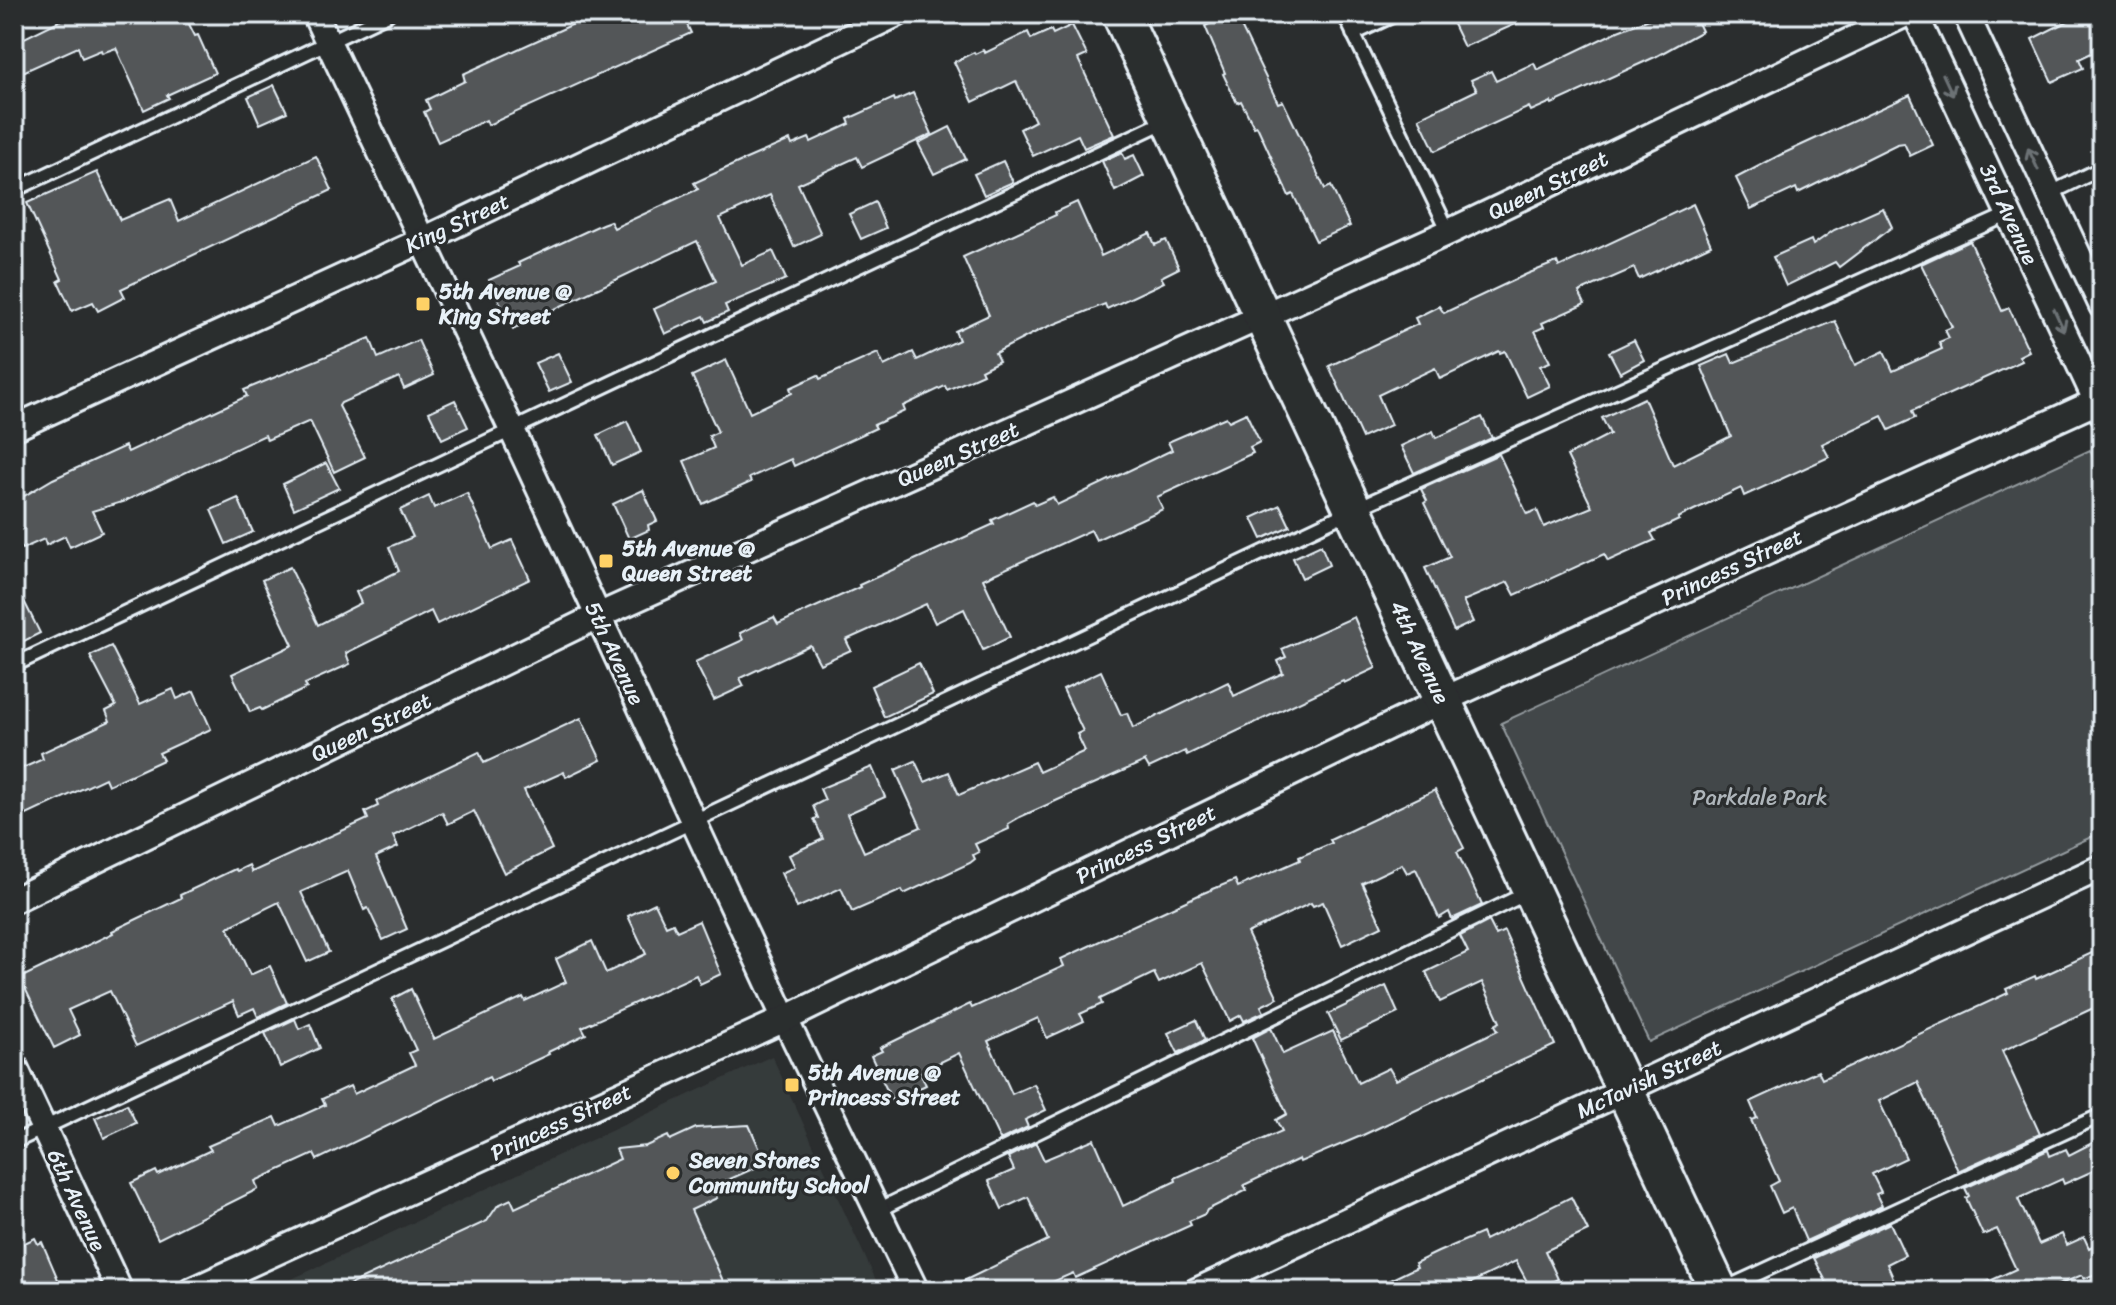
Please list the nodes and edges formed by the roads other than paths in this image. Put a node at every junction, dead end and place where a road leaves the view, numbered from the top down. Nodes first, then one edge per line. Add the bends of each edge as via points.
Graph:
1 (315, 14) edge
2 (388, 14) edge
3 (897, 14) edge
4 (1121, 14) edge
5 (1344, 14) edge
6 (1396, 14) edge
7 (1906, 14) edge
8 (1915, 14) edge
9 (1966, 14) edge
10 (1353, 34) junction
11 (328, 42) junction
12 (1171, 119) junction
13 (2102, 168) edge
14 (14, 190) edge
15 (2049, 194) junction
16 (2009, 214) junction
17 (1449, 232) junction
18 (423, 240) junction
19 (2102, 306) edge
20 (1264, 317) junction
21 (2100, 405) edge
22 (14, 428) edge
23 (513, 432) junction
24 (1353, 510) junction
25 (598, 616) junction
26 (14, 665) edge
27 (1443, 700) junction
28 (694, 822) junction
29 (2102, 867) edge
30 (1532, 890) junction
31 (14, 900) edge
32 (785, 1019) junction
33 (14, 1065) edge
34 (1625, 1090) junction
35 (2102, 1115) edge
36 (43, 1128) junction
37 (14, 1142) edge
38 (878, 1210) junction
39 (120, 1291) edge
40 (191, 1291) edge
41 (916, 1291) edge
42 (1196, 1291) edge
43 (1719, 1291) edge

1 - 11 street, 5th Avenue
2 - 11 lane
3 - 18 street, King Street
4 - 12 street, 4th Avenue
5 - 10 lane
6 - 10 lane
7 - 17 street, Queen Street
8 -> 16 street, 3rd Avenue
15 -> 9 street, 3rd Avenue
10 - 17 lane
11 - 14 lane
11 - 18 street, 5th Avenue
12 - 20 street, 4th Avenue
12 - 23 lane
13 - 15 lane
15 - 19 street, 3rd Avenue
16 -> 21 street, 3rd Avenue
16 - 24 lane
17 - 20 street, Queen Street
18 - 22 street, King Street
18 - 23 street, 5th Avenue
20 - 24 street, 4th Avenue
20 - 25 street, Queen Street
21 - 27 street, Princess Street
23 - 25 street, 5th Avenue
23 - 26 lane
24 - 27 street, 4th Avenue
24 - 28 lane
25 - 28 street, 5th Avenue
25 - 31 street, Queen Street
27 - 30 street, 4th Avenue
27 - 32 street, Princess Street
28 - 32 street, 5th Avenue
28 - 36 lane
29 - 34 street, McTavish Street
30 - 34 street, 4th Avenue
30 - 38 lane
32 - 38 street, 5th Avenue
32 - 40 street, Princess Street
33 - 36 street, 6th Avenue
34 - 42 street, McTavish Street
34 - 43 street, 4th Avenue
35 - 43 lane
36 - 37 lane
36 - 39 street, 6th Avenue
38 - 41 street, 5th Avenue

